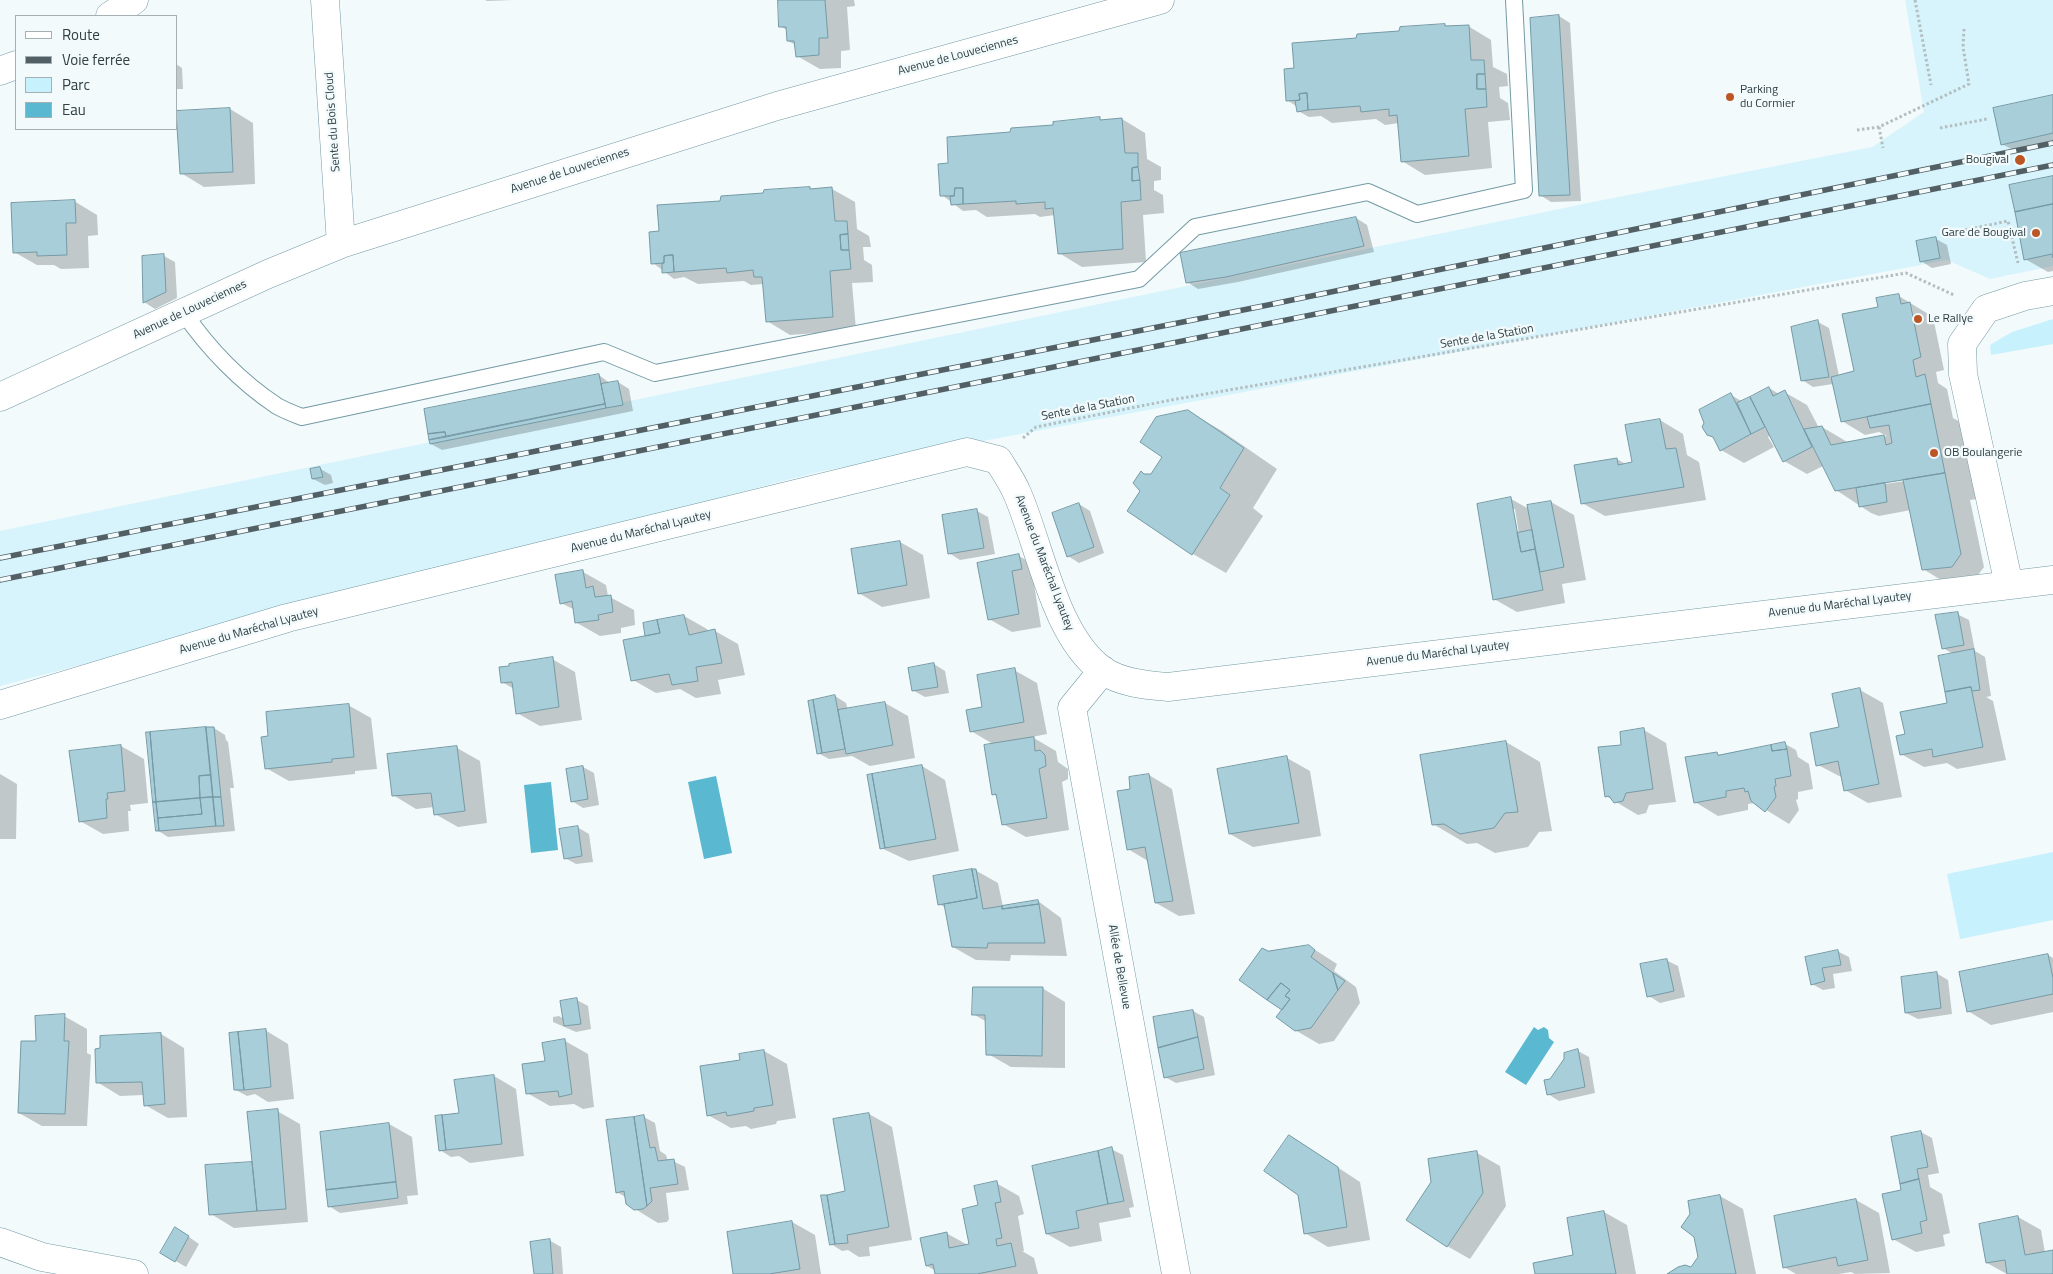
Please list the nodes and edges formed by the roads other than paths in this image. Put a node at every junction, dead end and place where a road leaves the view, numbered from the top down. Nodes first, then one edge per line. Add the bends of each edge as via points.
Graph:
1 (134, 0) edge
2 (325, 0) edge
3 (1160, 0) edge
4 (1514, 0) edge
5 (112, 15) edge
6 (15, 65) edge
7 (0, 71) edge
8 (341, 244) junction
9 (2053, 290) edge
10 (184, 313) junction
11 (0, 397) edge
12 (2053, 580) edge
13 (2009, 585) junction
14 (1103, 670) junction
15 (0, 705) edge
16 (0, 1242) edge
17 (134, 1274) edge
18 (1176, 1274) edge

1 - 5 street
2 - 8 street, Sente du Bois Cloud
3 - 8 street, Avenue de Louveciennes via 777,106
4 - 10 lane via 1524,190 1417,214 1368,192 1195,227 1140,279 655,373 604,352 302,417 278,406 240,377 198,333
6 - 7 street
8 - 10 street, Avenue de Louveciennes
9 - 13 street via 1986,309 1962,344 1962,368
10 - 11 street, Avenue de Louveciennes
12 - 13 street, Avenue du Maréchal Lyautey
13 - 14 street, Avenue du Maréchal Lyautey via 1168,687 1136,684
14 - 15 street, Avenue du Maréchal Lyautey via 1079,648 1064,621 1017,492 998,460 967,452 287,618
14 - 18 street, Allée de Bellevue via 1072,708
16 - 17 street via 42,1257

